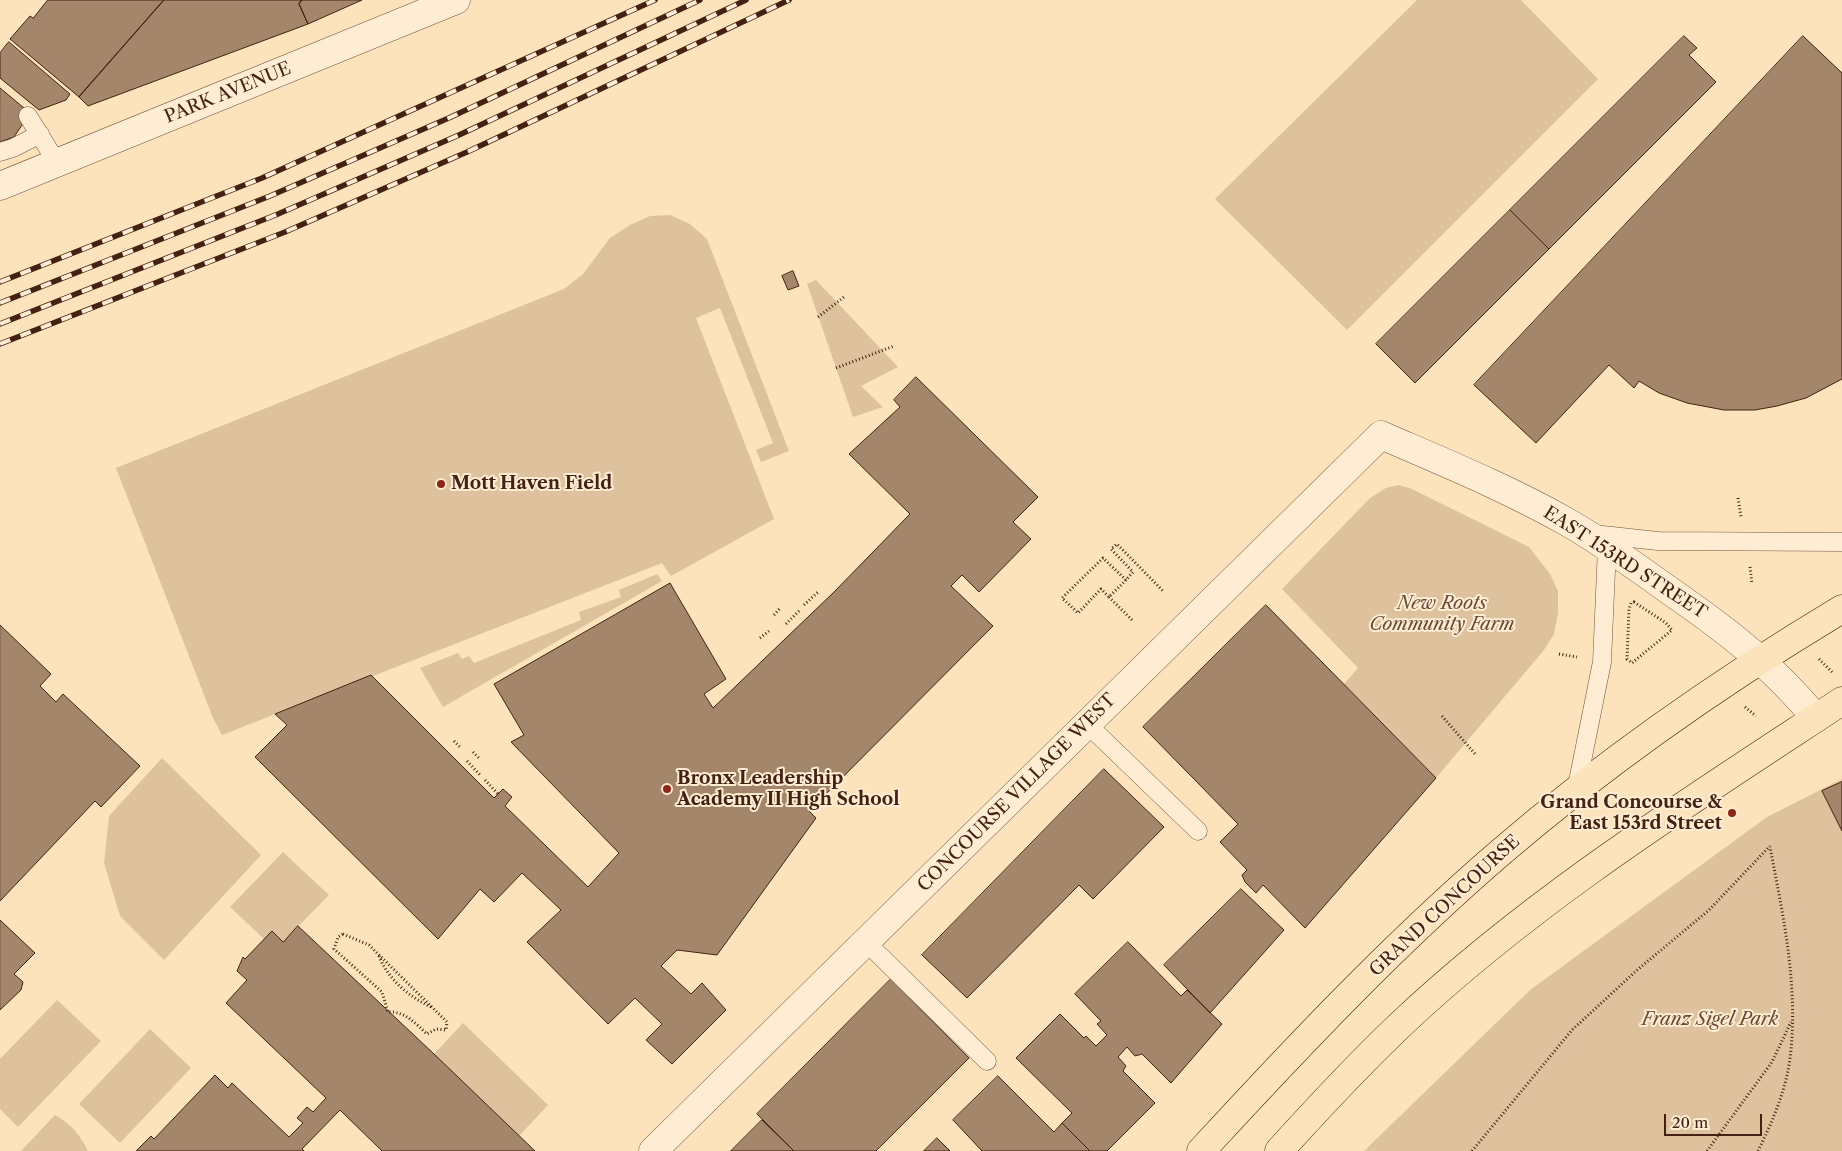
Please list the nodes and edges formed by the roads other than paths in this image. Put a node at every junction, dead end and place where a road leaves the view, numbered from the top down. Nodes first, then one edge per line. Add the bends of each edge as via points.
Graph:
1 (456, 0) edge
2 (28, 116) dead end
3 (40, 134) junction
4 (6, 147) edge
5 (57, 163) junction
6 (27, 176) junction
7 (0, 186) edge
8 (1381, 435) joint
9 (1585, 533) junction
10 (1842, 542) edge
11 (1607, 547) junction
12 (1842, 609) edge
13 (1762, 660) junction
14 (1839, 689) edge
15 (1816, 718) junction
16 (1087, 724) junction
17 (1576, 791) junction
18 (1198, 831) dead end
19 (866, 942) junction
20 (986, 1061) dead end
21 (653, 1151) edge
22 (1201, 1151) edge
23 (1279, 1151) edge

1 - 5 street, PARK AVENUE
2 - 3 lane
3 - 4 lane
3 - 5 lane
4 - 6 lane
5 - 6 street, PARK AVENUE
6 - 7 street, PARK AVENUE
8 - 9 street, EAST 153RD STREET via 1522,498
8 - 16 street, CONCOURSE VILLAGE WEST
9 - 10 lane via 1658,541
9 - 11 street, EAST 153RD STREET
11 - 13 street, EAST 153RD STREET via 1702,613
11 - 17 lane via 1602,662
12 - 13 main road, GRAND CONCOURSE
13 - 15 street, EAST 153RD STREET
13 - 17 main road, GRAND CONCOURSE via 1668,721
14 - 15 main road
15 - 23 main road via 1632,841 1498,942 1400,1025
16 - 18 lane
16 - 19 street, CONCOURSE VILLAGE WEST
17 - 22 main road, GRAND CONCOURSE via 1502,851 1422,923 1303,1042
19 - 20 lane
19 - 21 street, CONCOURSE VILLAGE WEST

